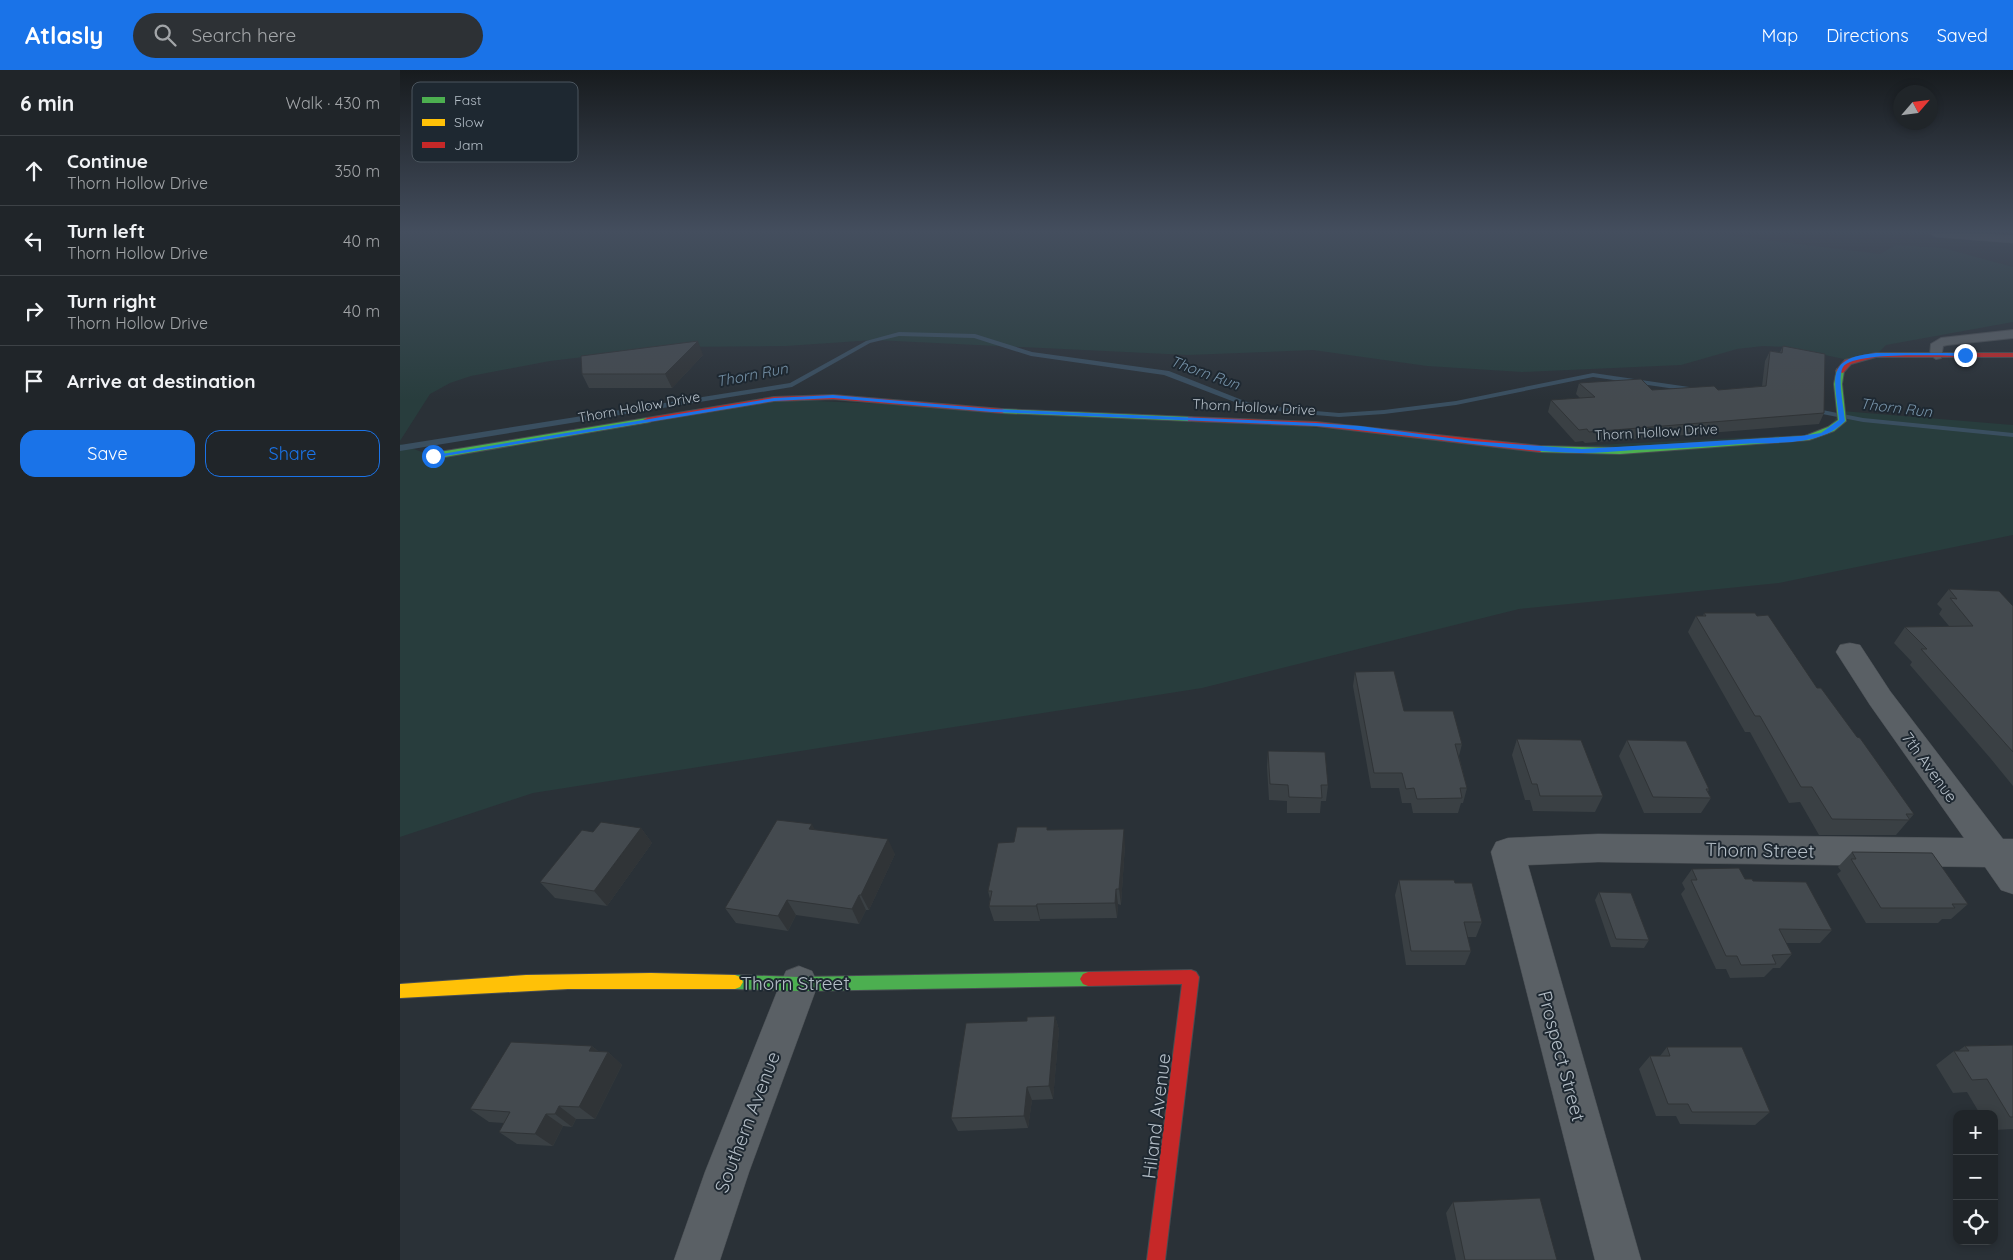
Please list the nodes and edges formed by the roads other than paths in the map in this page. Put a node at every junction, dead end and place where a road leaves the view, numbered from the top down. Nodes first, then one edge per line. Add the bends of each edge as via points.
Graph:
1 (2013, 334) edge
2 (1936, 355) junction
3 (2013, 355) edge
4 (433, 456) dead end
5 (1850, 652) dead end
6 (1508, 852) joint
7 (2003, 853) edge
8 (2013, 879) edge
9 (1191, 977) joint
10 (799, 984) junction
11 (400, 991) edge
12 (697, 1260) edge
13 (1156, 1260) edge
14 (1618, 1260) edge

1 - 2 lane via 1945,340 1936,344
2 - 3 street, Thorn Hollow Drive
2 - 4 street, Thorn Hollow Drive via 1876,355 1848,360 1840,367 1838,379 1842,416 1822,434 1801,438 1582,451 1472,443 1316,424 992,411 808,396
5 - 7 street, 7th Avenue via 1880,698
6 - 7 street, Thorn Street via 1598,848
6 - 14 street, Prospect Street
7 - 8 street, 7th Avenue
9 - 10 street, Thorn Street
9 - 13 street, Hiland Avenue
10 - 11 street, Thorn Street via 678,980 469,985
10 - 12 street, Southern Avenue

